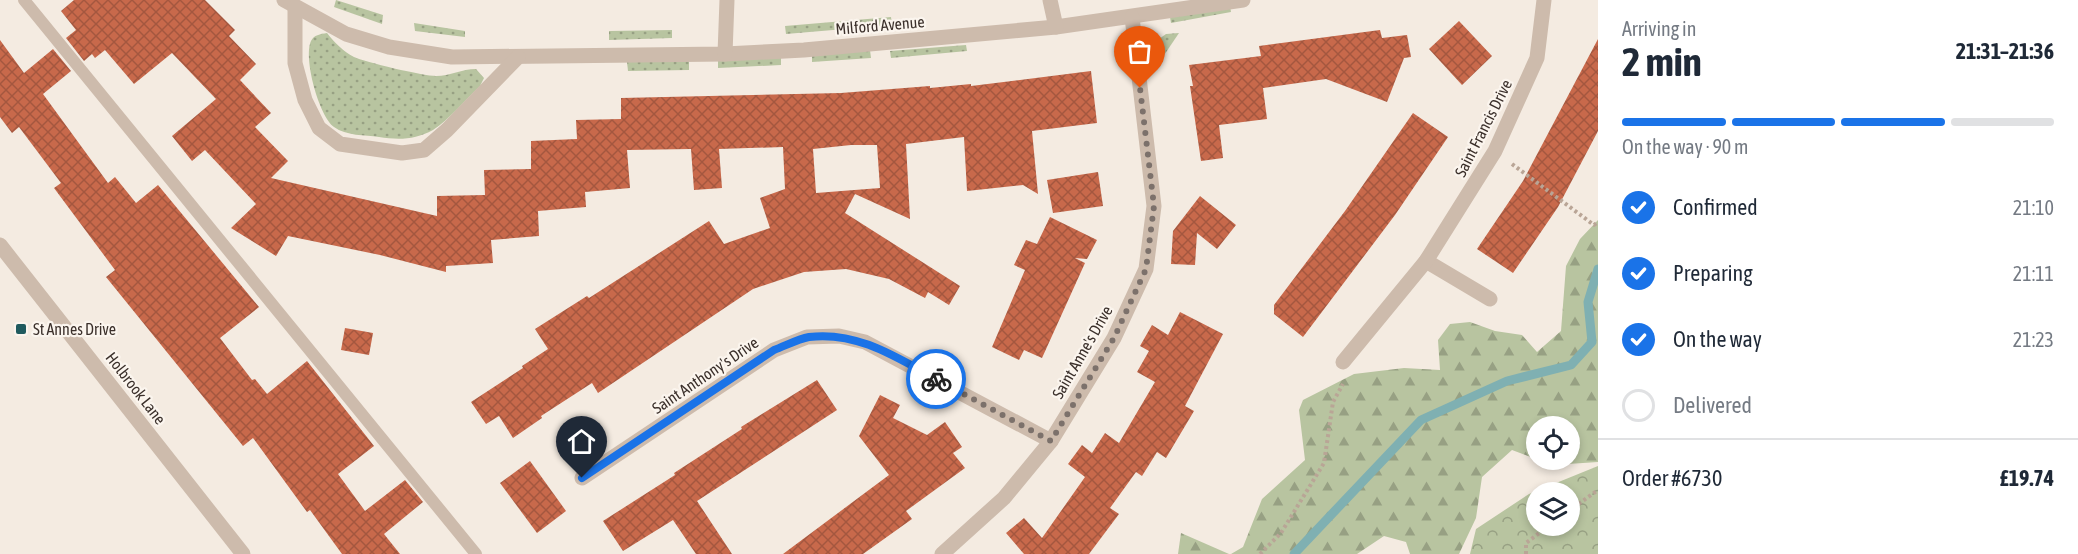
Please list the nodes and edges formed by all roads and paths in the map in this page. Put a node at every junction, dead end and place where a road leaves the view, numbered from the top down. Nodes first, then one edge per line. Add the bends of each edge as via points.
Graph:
1 (24, 0) edge
2 (727, 0) edge
3 (1050, 0) edge
4 (1243, 0) edge
5 (1544, 0) edge
6 (290, 3) edge
7 (1132, 16) junction
8 (1056, 27) junction
9 (725, 54) junction
10 (518, 57) junction
11 (1495, 151) junction
12 (1598, 222) edge
13 (0, 245) edge
14 (1426, 261) junction
15 (1490, 299) dead end
16 (1343, 362) joint
17 (1051, 441) junction
18 (582, 478) dead end
19 (1598, 490) edge
20 (1580, 503) edge
21 (1535, 536) edge
22 (243, 554) edge
23 (476, 554) edge
24 (942, 554) edge
25 (1260, 554) edge
26 (1526, 554) edge

1 - 23 lane
2 - 9 street
3 - 8 street
4 - 7 street, Milford Avenue
5 - 11 street, Saint Francis Drive via 1537,58
6 - 10 street, Milford Avenue via 346,34 389,47 452,57
6 - 10 street, Milford Avenue via 295,63 305,100 319,128 340,144 402,153 424,150
7 - 8 street, Milford Avenue
7 - 17 street, Saint Anne's Drive via 1154,206 1146,269 1114,338
8 - 9 street, Milford Avenue
9 - 10 street, Milford Avenue
11 - 12 path via 1594,225
11 - 14 street, Saint Francis Drive
13 - 22 street, Holbrook Lane
14 - 15 street
14 - 16 street, Saint Francis Drive
16 - 25 path via 1347,377 1333,402 1324,463 1281,533
17 - 18 street, Saint Anthony's Drive via 865,342 839,336 807,338 774,350
17 - 24 street, Saint Anne's Drive via 1004,498
19 - 20 path
21 - 26 path via 1526,543

